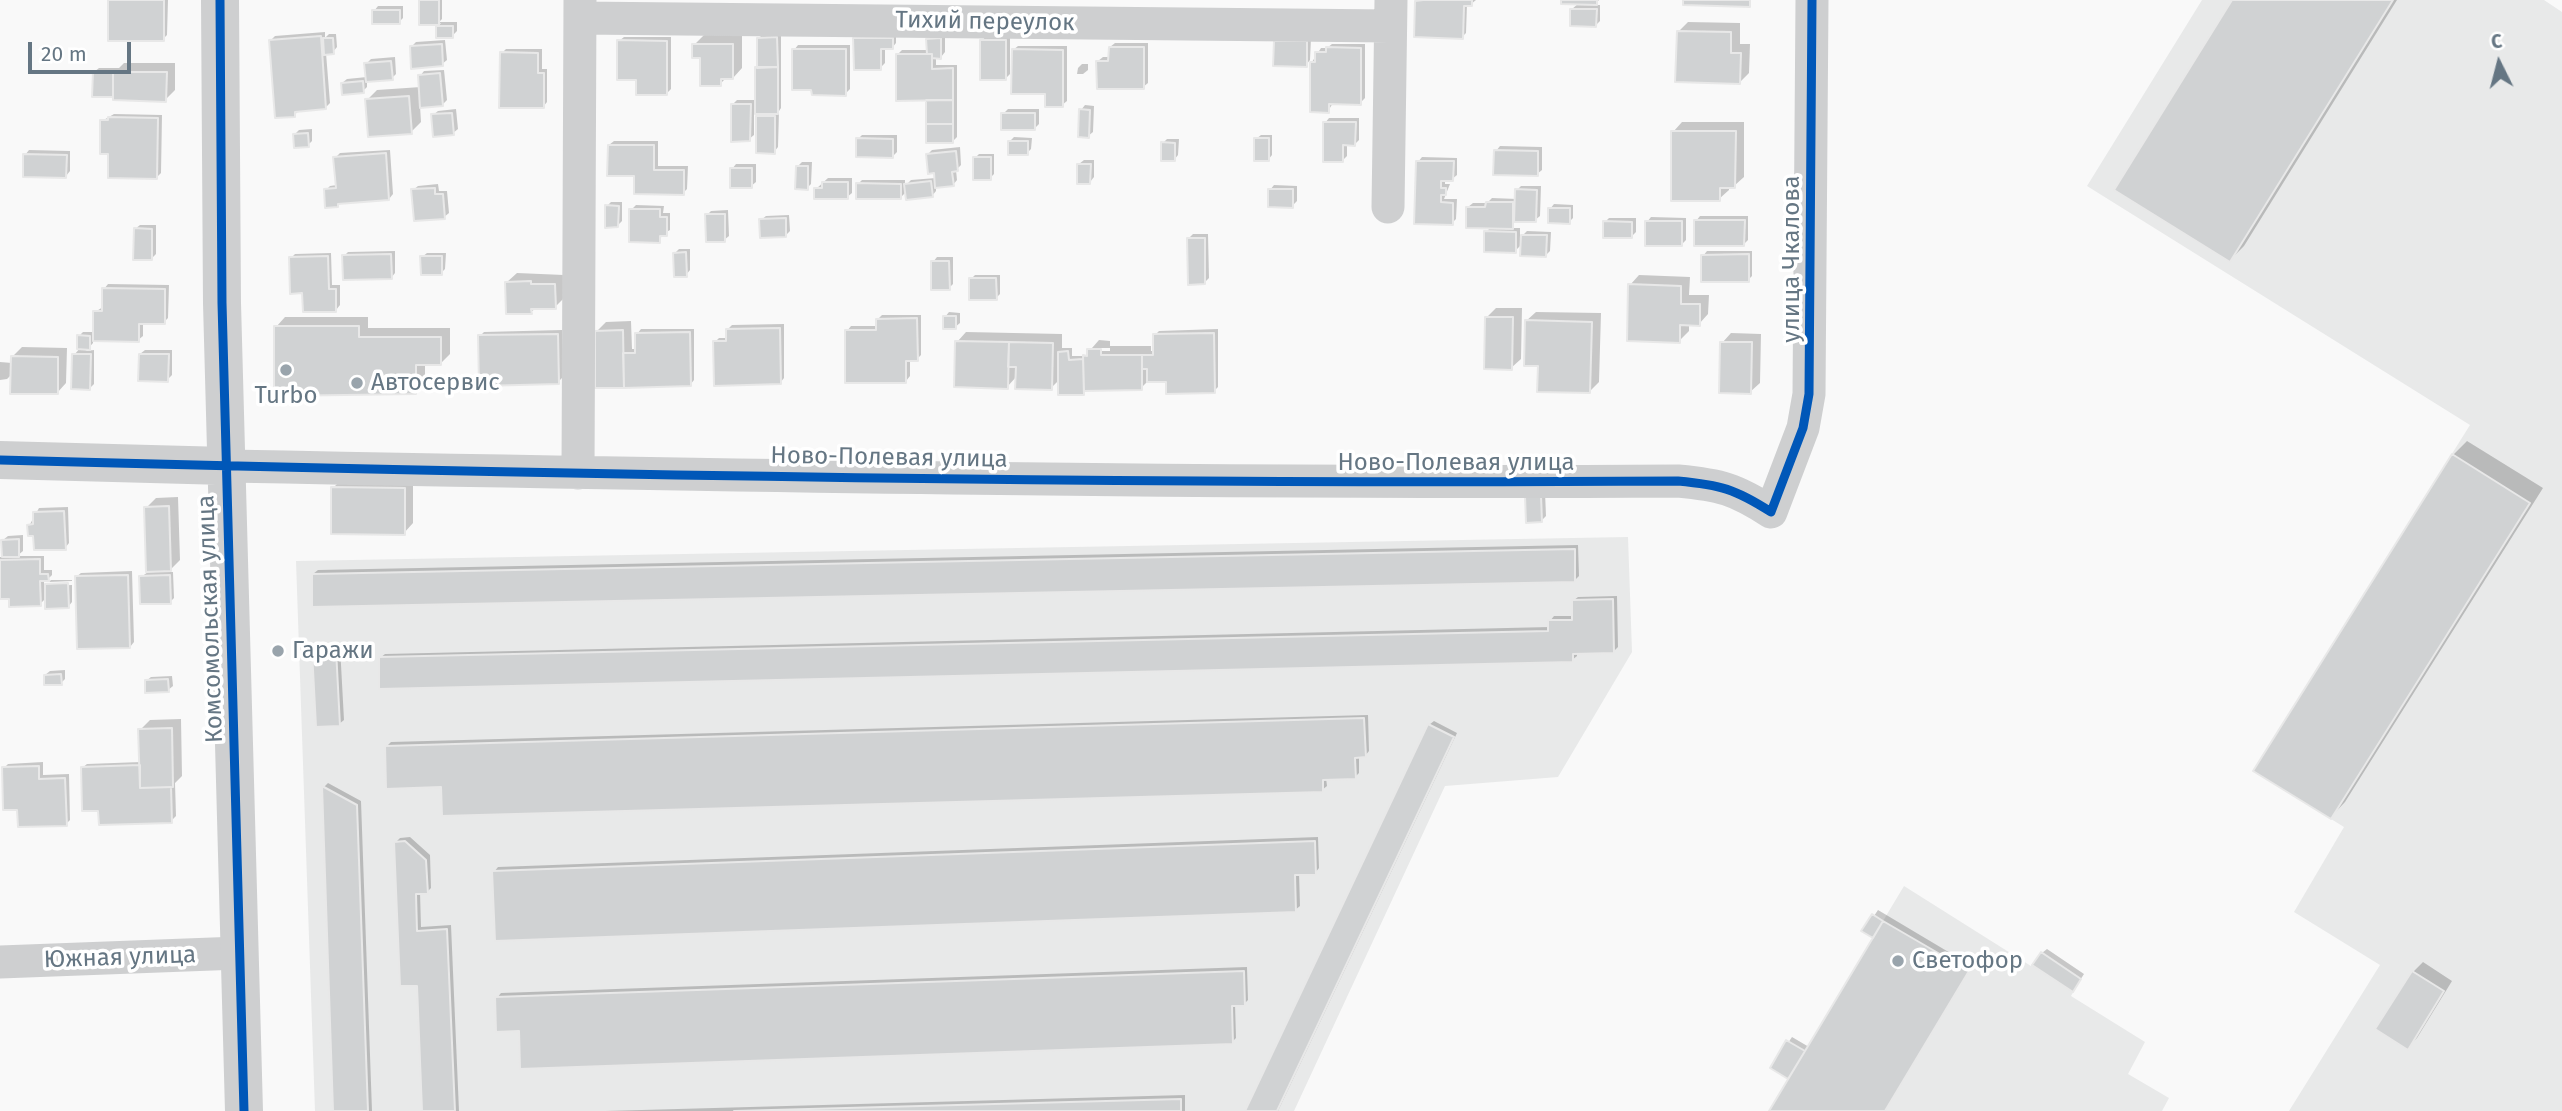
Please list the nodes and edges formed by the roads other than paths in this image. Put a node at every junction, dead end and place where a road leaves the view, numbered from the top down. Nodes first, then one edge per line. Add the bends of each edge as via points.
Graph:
1 (220, 0) edge
2 (1812, 0) edge
3 (580, 9) edge
4 (1391, 13) edge
5 (1388, 207) dead end
6 (0, 460) edge
7 (226, 466) junction
8 (578, 473) junction
9 (1771, 512) joint
10 (239, 953) junction
11 (0, 962) edge
12 (244, 1111) edge

1 - 7 street, Комсомольская улица
2 - 9 street, улица Чкалова via 1809,394 1803,428
3 - 4 street, Тихий переулок
3 - 8 street, Тихий переулок
4 - 5 street
6 - 7 street, Ново-Полевая улица
7 - 8 street, Ново-Полевая улица
7 - 10 street, Комсомольская улица
8 - 9 street, Ново-Полевая улица via 1384,483 1678,481 1740,492
10 - 11 street, Южная улица
10 - 12 street, Комсомольская улица

